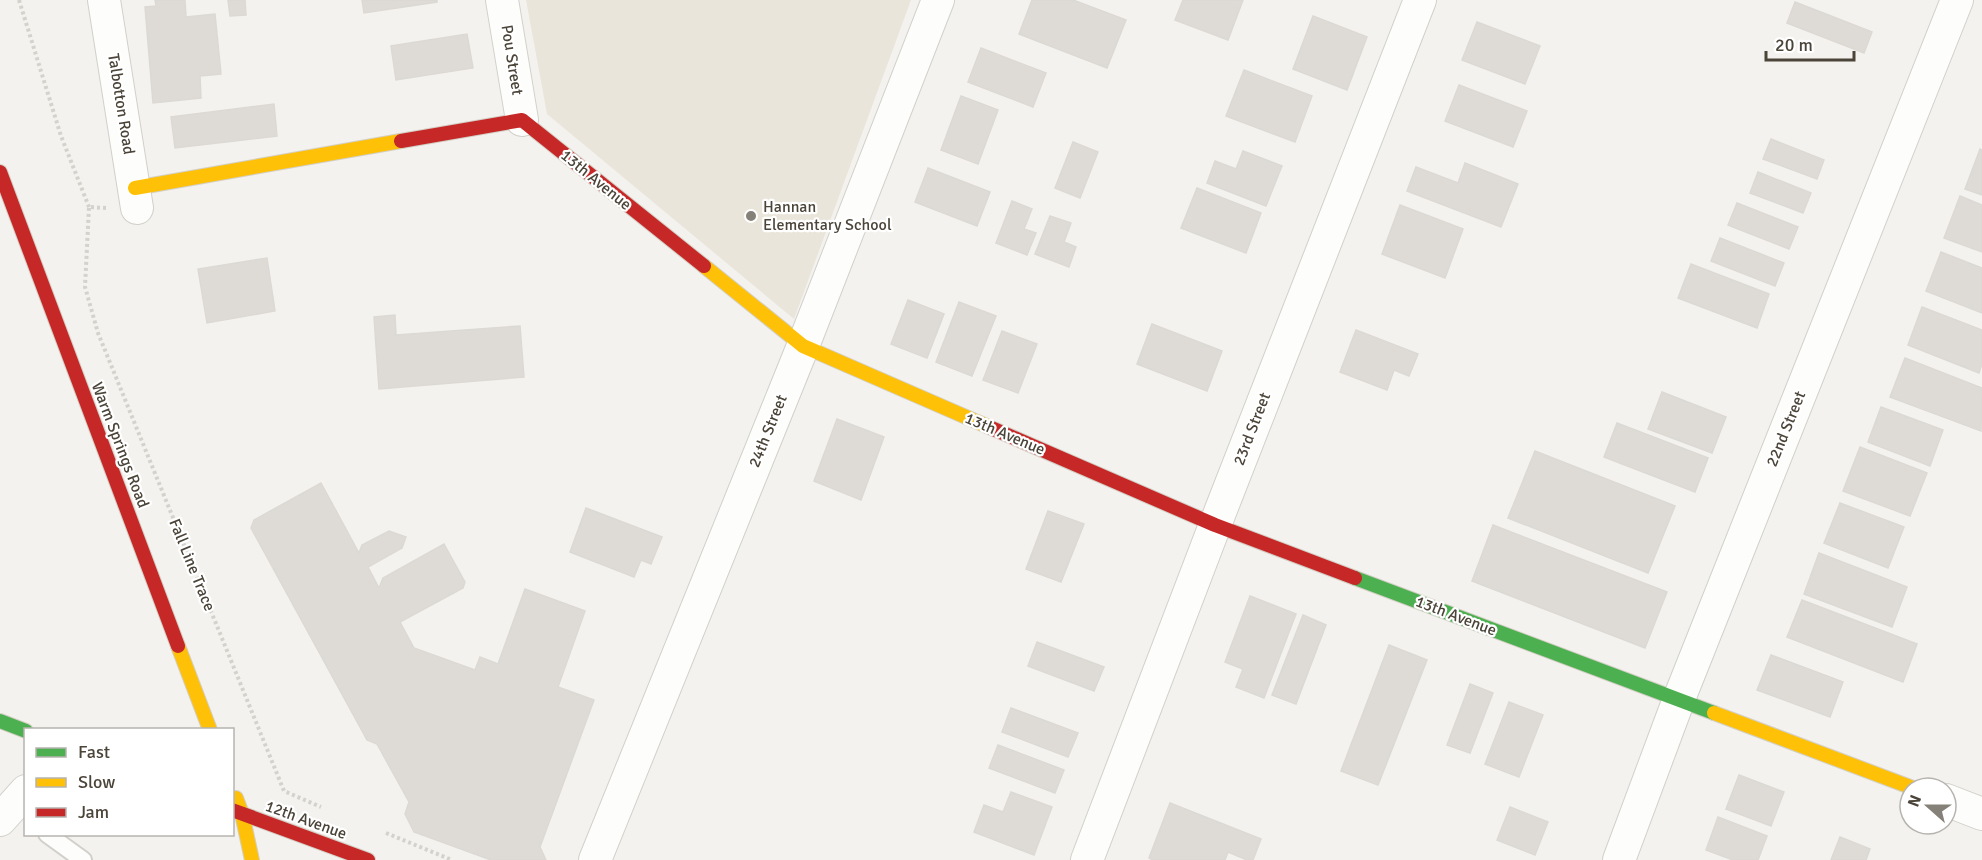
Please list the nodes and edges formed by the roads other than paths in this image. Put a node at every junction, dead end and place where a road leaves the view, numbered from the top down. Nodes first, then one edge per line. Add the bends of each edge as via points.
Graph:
1 (104, 0) edge
2 (502, 0) edge
3 (938, 0) edge
4 (1420, 0) edge
5 (1957, 0) edge
6 (522, 120) junction
7 (0, 172) edge
8 (136, 198) joint
9 (802, 346) junction
10 (1215, 525) junction
11 (1679, 699) junction
12 (0, 721) edge
13 (210, 728) edge
14 (24, 731) edge
15 (1898, 782) edge
16 (1958, 805) edge
17 (237, 812) edge
18 (1982, 814) edge
19 (50, 836) edge
20 (84, 860) edge
21 (252, 860) edge
22 (368, 860) edge
23 (595, 860) edge
24 (1087, 860) edge
25 (1619, 860) edge

1 - 8 street, Talbotton Road
2 - 6 street, Pou Street
3 - 9 street, 24th Street
4 - 10 street, 23rd Street
5 - 11 street, 22nd Street
6 - 8 street
6 - 9 street, 13th Avenue
7 - 13 street, Warm Springs Road
9 - 10 street, 13th Avenue
9 - 23 street, 24th Street
10 - 11 street, 13th Avenue
10 - 24 street, 23rd Street
11 - 15 street, 13th Avenue
11 - 25 street, 22nd Street
12 - 14 street
16 - 18 street
17 - 21 street
17 - 22 street, 12th Avenue
19 - 20 lane

